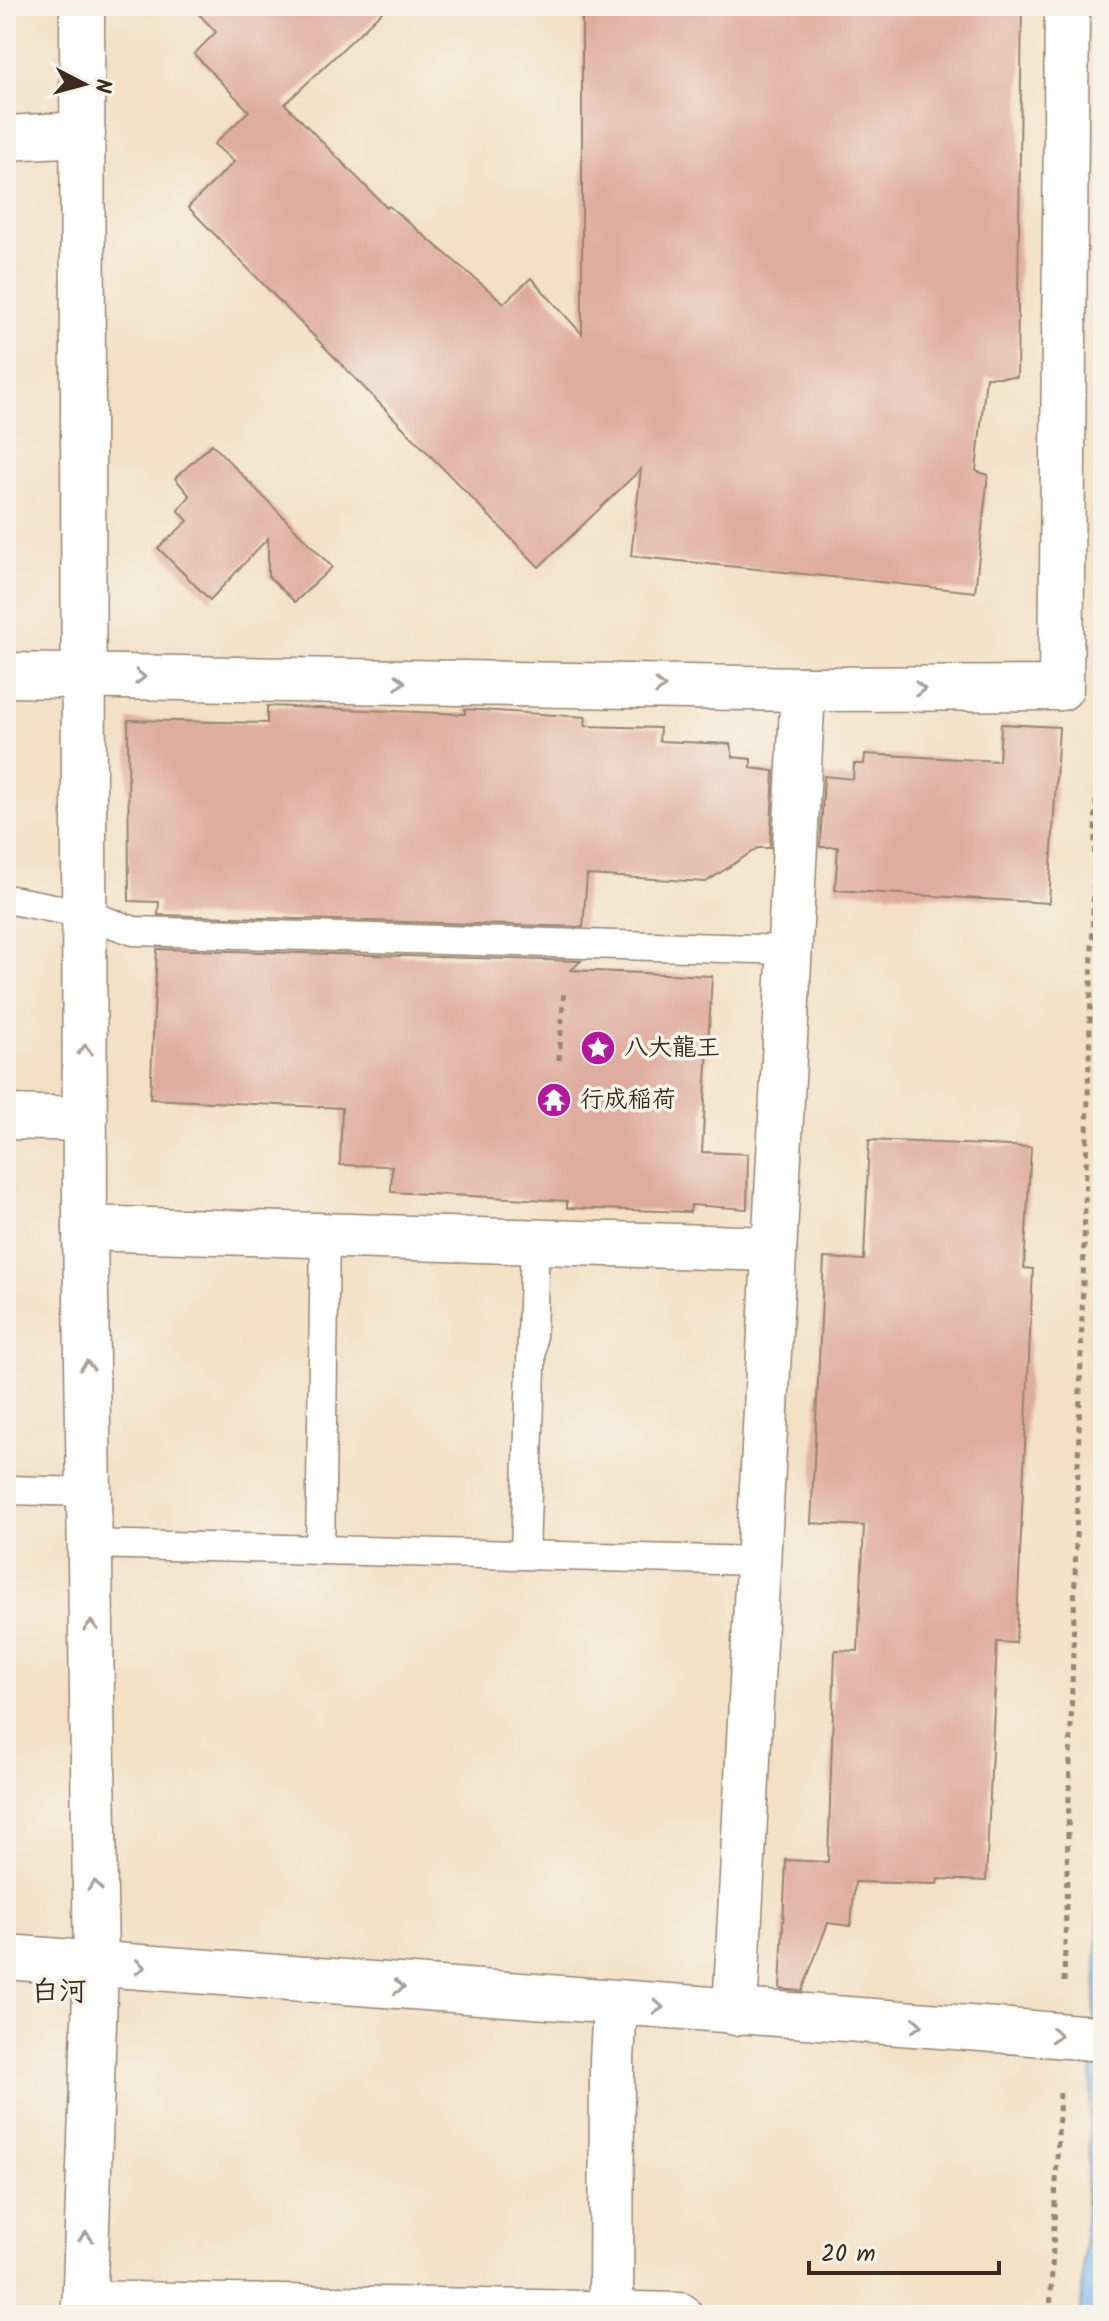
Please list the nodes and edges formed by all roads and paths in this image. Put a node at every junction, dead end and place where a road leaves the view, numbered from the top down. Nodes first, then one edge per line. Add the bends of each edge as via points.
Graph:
1 (82, 6) edge
2 (1067, 6) edge
3 (83, 134) junction
4 (6, 138) edge
5 (6, 675) edge
6 (84, 676) junction
7 (803, 689) junction
8 (1098, 727) dead end
9 (6, 899) edge
10 (85, 914) junction
11 (567, 944) junction
12 (790, 950) junction
13 (559, 1060) dead end
14 (6, 1117) edge
15 (85, 1119) junction
16 (85, 1228) junction
17 (325, 1236) junction
18 (535, 1242) junction
19 (774, 1249) junction
20 (6, 1490) edge
21 (89, 1492) junction
22 (90, 1544) junction
23 (320, 1550) junction
24 (525, 1555) junction
25 (758, 1561) junction
26 (6, 1957) edge
27 (96, 1964) junction
28 (1064, 1986) dead end
29 (615, 2004) junction
30 (735, 2013) junction
31 (1103, 2039) edge
32 (1061, 2078) dead end
33 (84, 2309) edge
34 (611, 2313) junction
35 (680, 2315) edge
36 (1050, 2315) edge

1 - 3 street
7 -> 2 street via 1061,688
3 - 4 street
3 - 6 street
5 - 6 street
6 -> 7 street
6 - 10 street
7 - 12 street
8 - 28 path
9 - 10 lane
10 - 11 lane via 134,931
15 -> 10 street
11 - 12 lane
11 - 13 path
12 - 19 street
14 - 15 street
15 - 16 street
16 - 17 street
21 -> 16 street
17 - 18 street
17 - 23 lane
18 - 19 street
18 - 24 lane
19 - 25 street
20 - 21 lane
21 - 22 street
22 - 23 lane
27 -> 22 street
23 - 24 lane
24 - 25 lane
25 - 30 street
26 - 27 street
27 -> 29 street
33 -> 27 street
29 -> 30 street
29 - 34 street
30 -> 31 street, bridge
32 - 36 path
33 - 34 street
34 - 35 street

